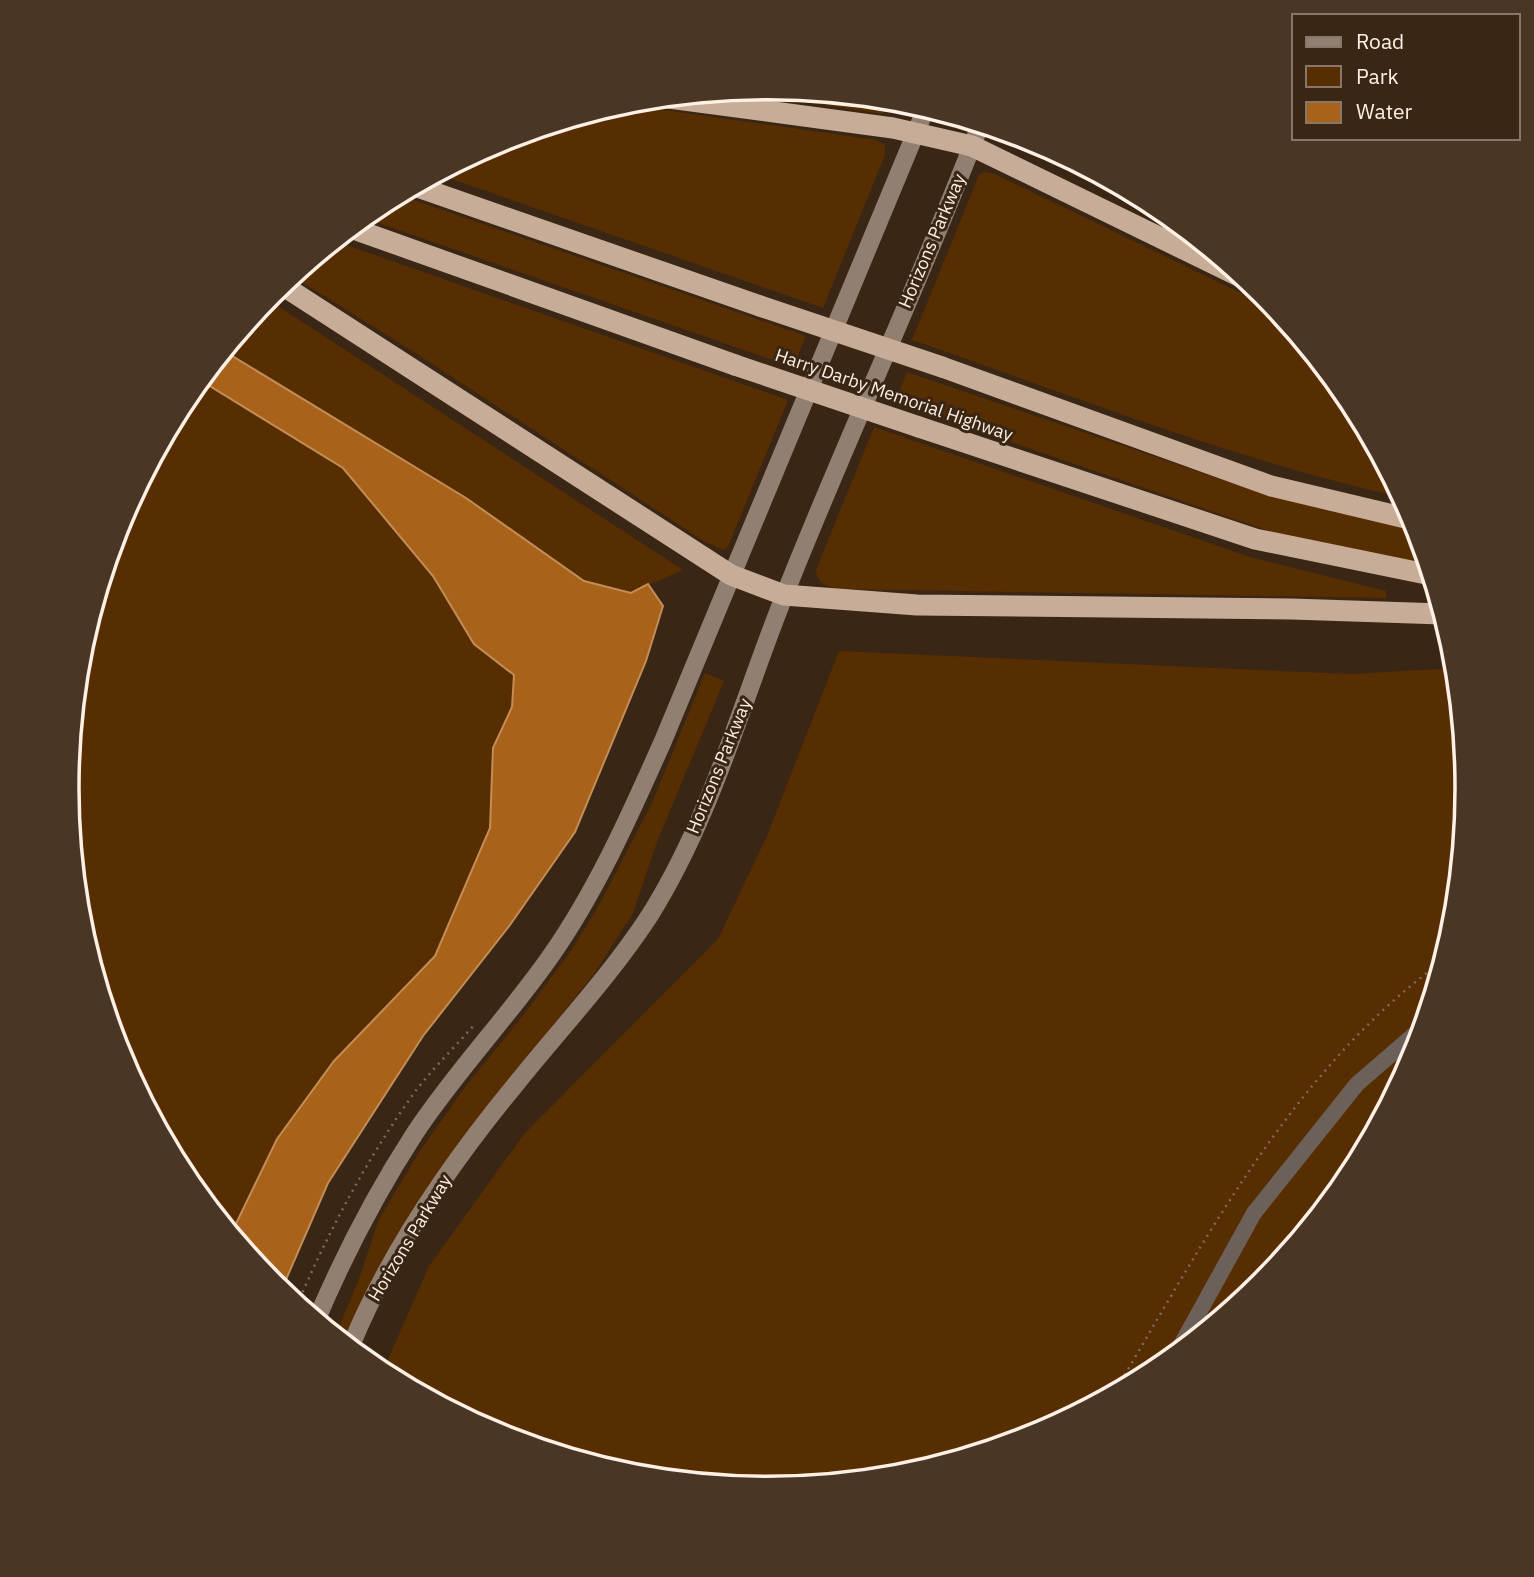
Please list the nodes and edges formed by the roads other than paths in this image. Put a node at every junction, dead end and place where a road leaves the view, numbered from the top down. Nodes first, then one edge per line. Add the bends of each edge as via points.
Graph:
1 (707, 103) edge
2 (922, 118) edge
3 (916, 133) junction
4 (976, 133) edge
5 (971, 146) junction
6 (427, 190) edge
7 (362, 232) edge
8 (1210, 262) edge
9 (292, 291) edge
10 (1399, 516) edge
11 (1421, 573) edge
12 (731, 575) junction
13 (784, 595) junction
14 (1433, 614) edge
15 (1407, 1040) edge
16 (320, 1312) edge
17 (1189, 1333) edge
18 (354, 1339) edge

1 - 3 highway
2 - 3 main road
3 - 5 highway
3 - 12 main road
4 - 5 main road, Horizons Parkway
5 - 8 highway
5 - 13 main road, Horizons Parkway
6 - 10 highway, bridge via 1271,486
7 - 11 highway, Harry Darby Memorial Highway, bridge via 735,365 1255,539
9 - 12 highway
12 - 13 highway
12 - 16 main road via 628,820 589,894 551,956 415,1133 363,1218
13 - 14 highway via 917,605
13 - 18 main road, Horizons Parkway via 723,762 690,840 651,914 463,1152 412,1228
15 - 17 street via 1357,1084 1254,1213

